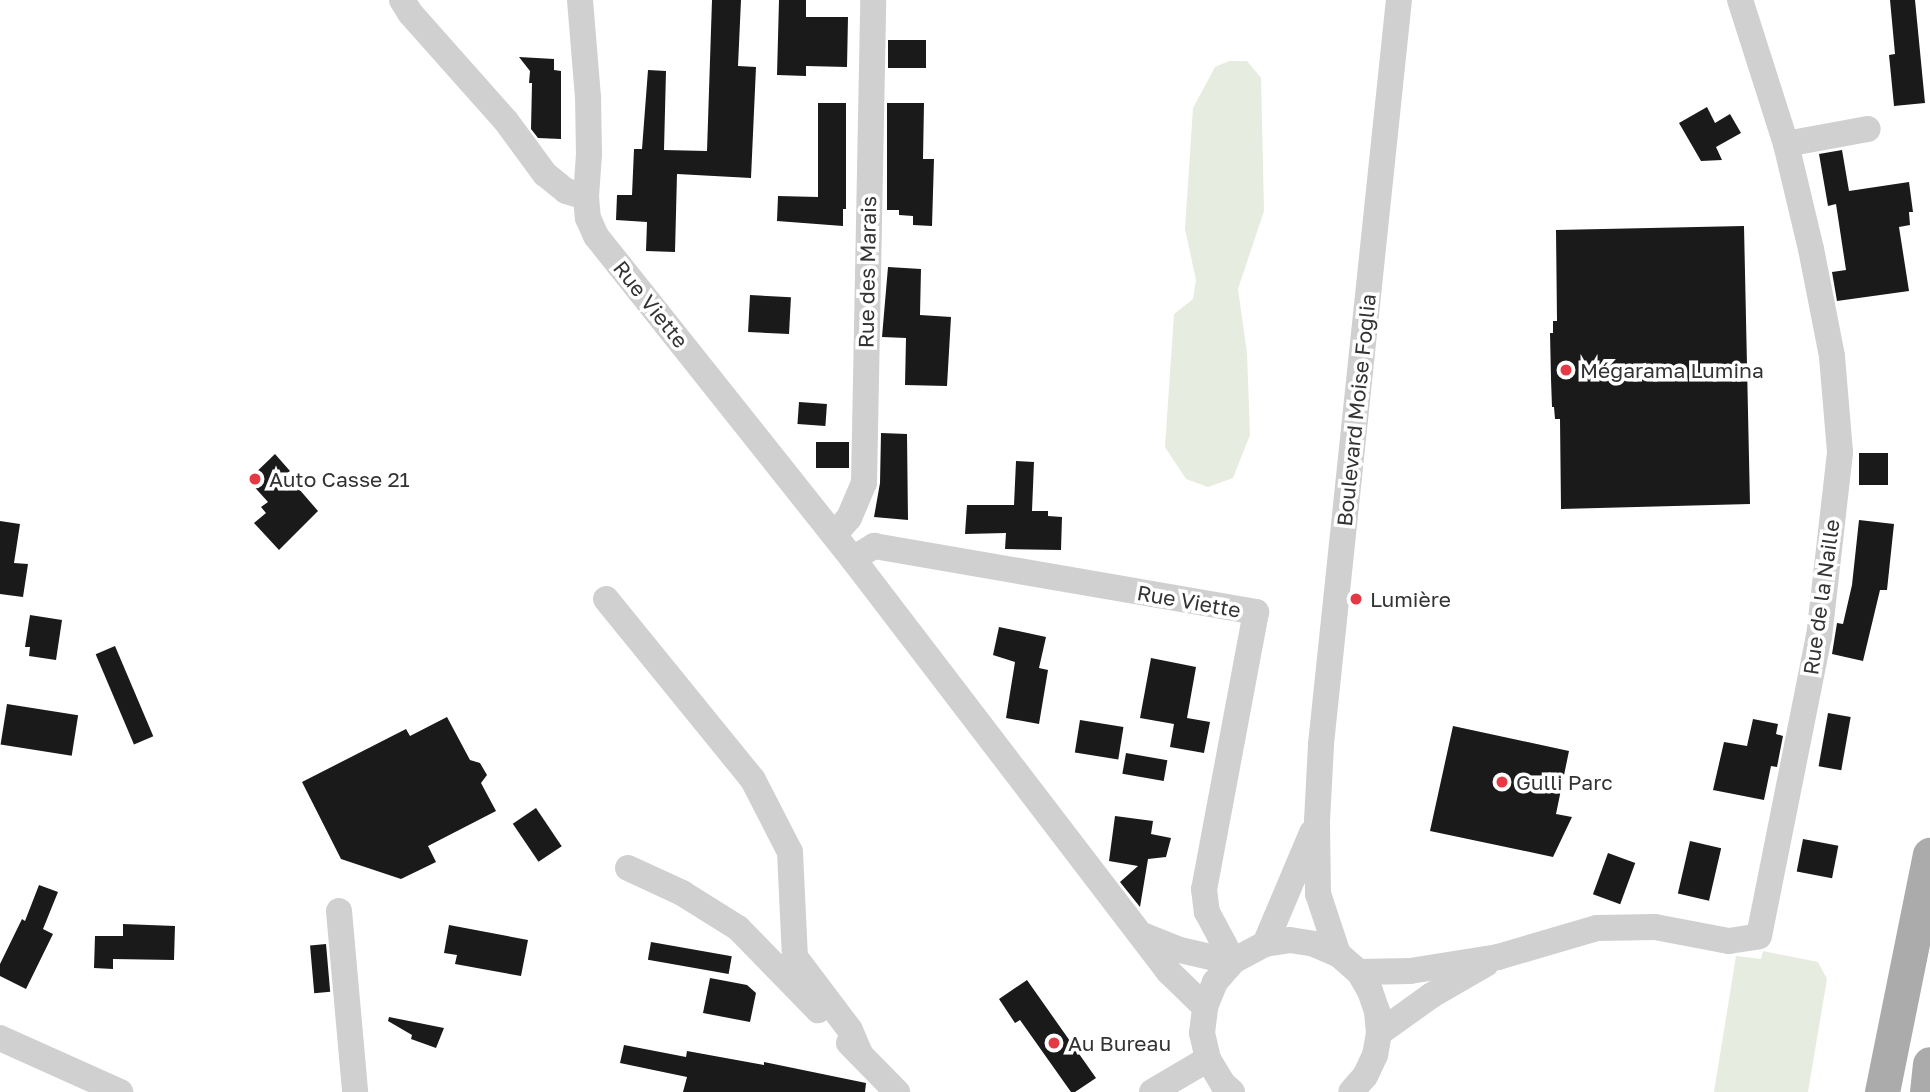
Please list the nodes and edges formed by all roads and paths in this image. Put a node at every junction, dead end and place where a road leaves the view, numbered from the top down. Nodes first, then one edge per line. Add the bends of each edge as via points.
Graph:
1 (402, 0) edge
2 (580, 0) edge
3 (873, 0) edge
4 (1399, 0) edge
5 (1740, 0) edge
6 (1868, 129) dead end
7 (1786, 144) junction
8 (586, 197) junction
9 (834, 535) junction
10 (853, 559) junction
11 (606, 599) dead end
12 (1317, 821) junction
13 (1930, 855) edge
14 (628, 868) dead end
15 (339, 911) dead end
16 (1138, 933) junction
17 (1265, 944) junction
18 (1338, 954) junction
19 (1499, 957) junction
20 (1233, 962) junction
21 (1359, 972) junction
22 (1205, 1007) junction
23 (1379, 1033) junction
24 (0, 1038) edge
25 (860, 1054) junction
26 (1208, 1059) junction
27 (1930, 1064) edge
28 (120, 1092) edge
29 (355, 1092) edge
30 (897, 1092) edge
31 (1153, 1092) edge
32 (1231, 1092) edge
33 (1351, 1092) edge
34 (1882, 1092) edge
35 (1927, 1092) edge

1 - 8 street via 506,121 545,174 566,191
2 - 8 street, Rue Viette via 588,97
3 - 9 street, Rue des Marais via 863,483 849,518
4 - 12 street, Boulevard Moise Foglia via 1321,744
5 - 7 street, Rue de la Naille
6 - 7 street
7 - 19 street, Rue de la Naille via 1832,356 1840,452 1819,637 1759,936 1729,941 1655,927 1597,928
8 - 9 street, Rue Viette via 596,236
9 - 10 street, Rue Viette
10 - 16 street, Rue Viette
10 - 20 street, Rue Viette via 874,546 1256,612 1204,889 1208,912
11 - 25 street via 754,780 790,852 796,957 850,1030
12 - 17 street, Boulevard Moise Foglia
12 - 18 street, Boulevard Moise Foglia via 1318,894
13 - 34 main road
14 - 25 street via 682,892 738,928
15 - 29 street
16 - 20 street via 1180,950
16 - 22 street, Rue Viette
17 - 18 street via 1290,940
17 - 20 street
18 - 21 street
19 - 21 street via 1410,971
19 - 23 street via 1432,995
20 - 22 street via 1215,982
21 - 23 street via 1377,1011
22 - 26 street via 1202,1033
23 - 33 street via 1375,1055
24 - 28 street
25 - 30 street
26 - 31 street
26 - 32 street
27 - 35 main road

